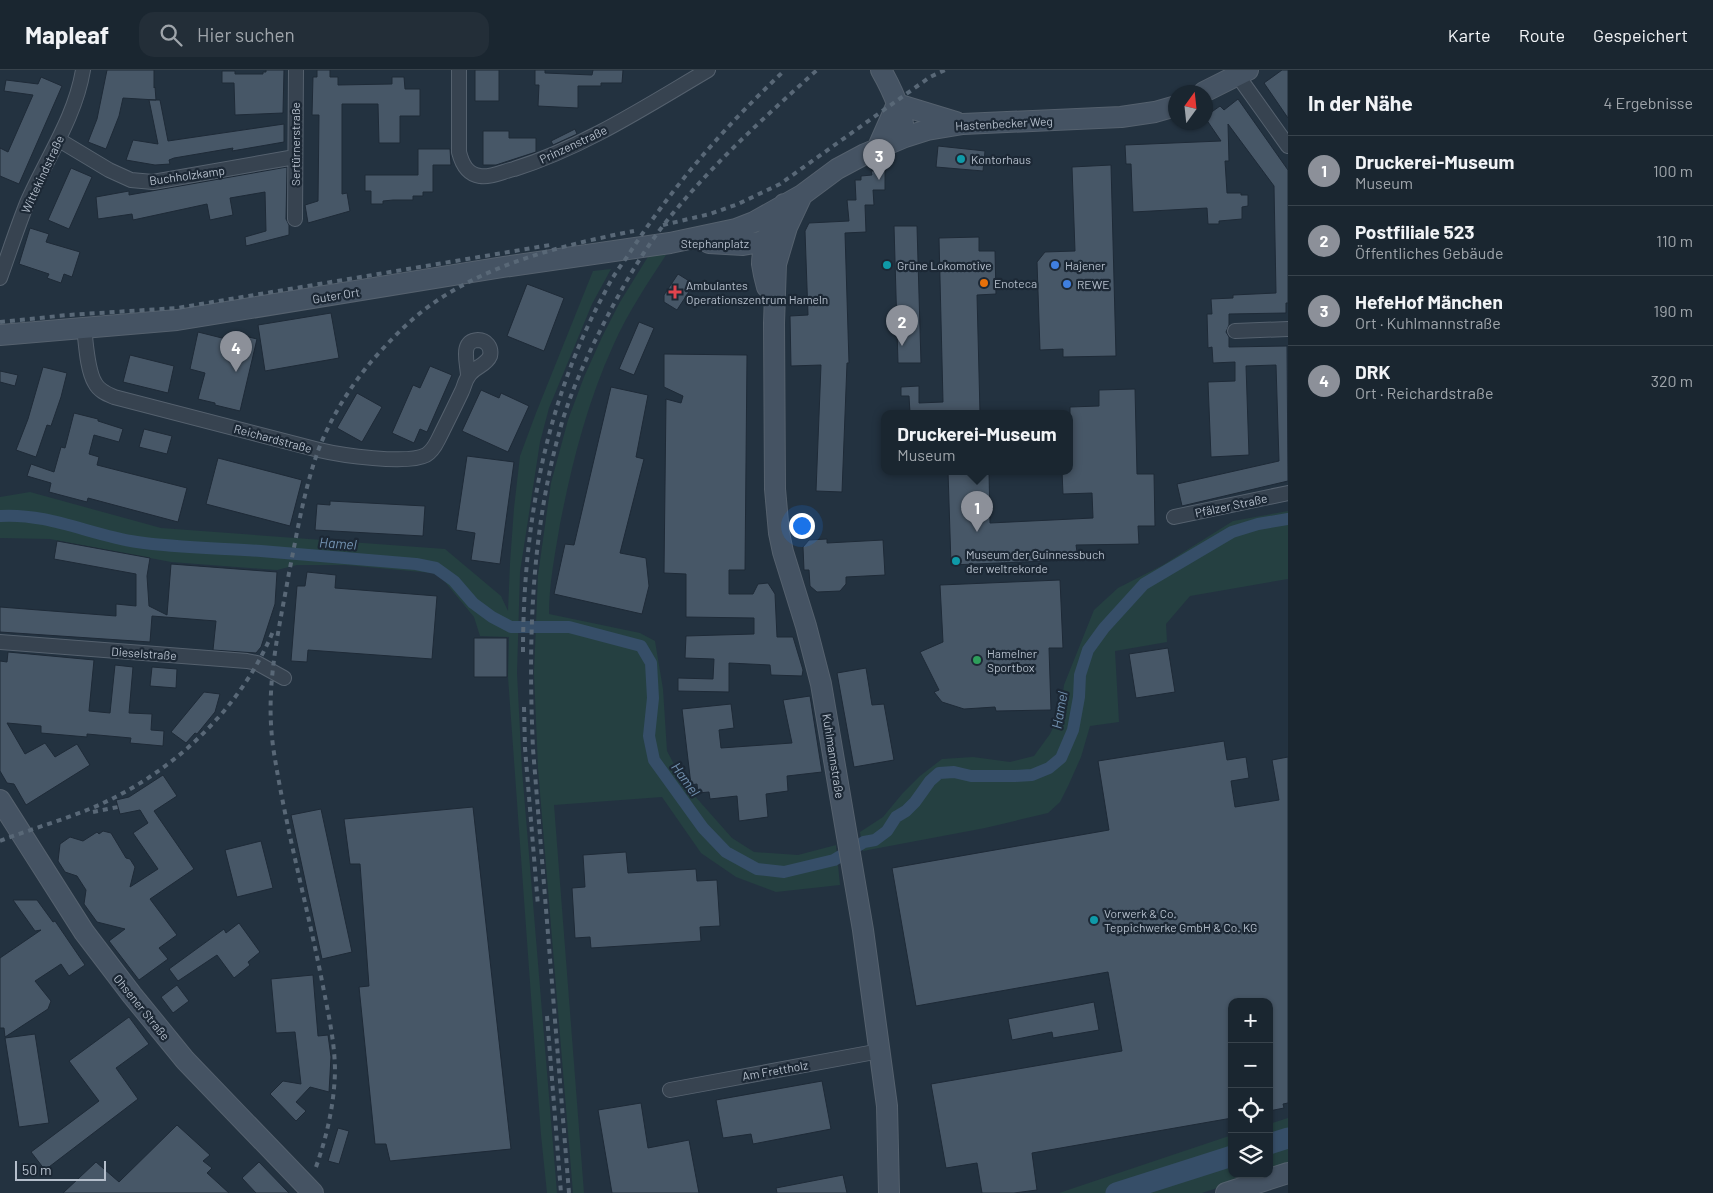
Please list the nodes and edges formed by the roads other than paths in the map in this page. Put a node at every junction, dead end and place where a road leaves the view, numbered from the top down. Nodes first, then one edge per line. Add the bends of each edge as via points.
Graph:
1 (83, 70) edge
2 (296, 70) edge
3 (459, 70) edge
4 (708, 70) edge
5 (881, 70) edge
6 (1243, 73) edge
7 (1213, 88) edge
8 (897, 104) junction
9 (1168, 108) edge
10 (963, 124) junction
11 (905, 137) junction
12 (59, 140) junction
13 (1288, 146) edge
14 (878, 148) junction
15 (295, 157) junction
16 (802, 194) junction
17 (784, 204) junction
18 (295, 219) dead end
19 (787, 227) junction
20 (740, 237) junction
21 (768, 238) junction
22 (670, 243) joint
23 (769, 264) junction
24 (0, 278) edge
25 (84, 327) junction
26 (1288, 329) edge
27 (1235, 331) dead end
28 (0, 332) edge
29 (468, 376) dead end
30 (1288, 493) edge
31 (1174, 517) dead end
32 (0, 642) edge
33 (284, 678) dead end
34 (0, 800) edge
35 (880, 1052) junction
36 (670, 1090) dead end
37 (1288, 1173) edge
38 (313, 1193) edge
39 (889, 1193) edge
40 (1226, 1193) edge

1 - 12 street, Wittekindstraße via 81,85
2 - 15 street, Sertürnerstraße
3 - 4 street, Prinzenstraße via 459,152 462,164 481,176 544,159 596,135
5 - 8 main road
6 - 7 main road
6 - 13 street
8 - 10 main road
8 - 11 main road
8 - 14 main road
9 - 10 main road, Hastenbecker Weg via 1121,117
10 - 11 main road, Hastenbecker Weg via 937,127
11 - 14 main road
12 - 15 street, Buchholzkamp via 131,180 153,182
12 - 24 street, Wittekindstraße via 27,203
14 - 16 main road via 837,169
15 - 18 street, Sertürnerstraße
16 - 17 main road
16 - 19 main road, Kuhlmannstraße
17 - 20 main road, Stephanplatz via 754,222
17 - 21 main road
19 - 21 main road, Stephanplatz
19 - 23 main road, Kuhlmannstraße
20 - 21 main road, Stephanplatz via 754,230
20 - 22 main road, Stephanplatz via 725,243
20 - 23 main road
21 - 23 main road, Stephanplatz via 773,248
22 - 25 main road, Guter Ort via 177,320
23 - 35 main road, Kuhlmannstraße via 774,323 774,490 779,533 821,684
25 - 28 main road, Guter Ort
25 - 29 street, Reichardstraße via 92,376 106,394 350,456 406,459 426,455 438,440
26 - 27 street
30 - 31 street, Pfälzer Straße
32 - 33 street, Dieselstraße via 247,661
34 - 38 main road, Ohsener Straße via 84,932 132,995 189,1064
35 - 36 street, Am Frettholz
35 - 39 main road, Kuhlmannstraße via 887,1106
37 - 40 main road

